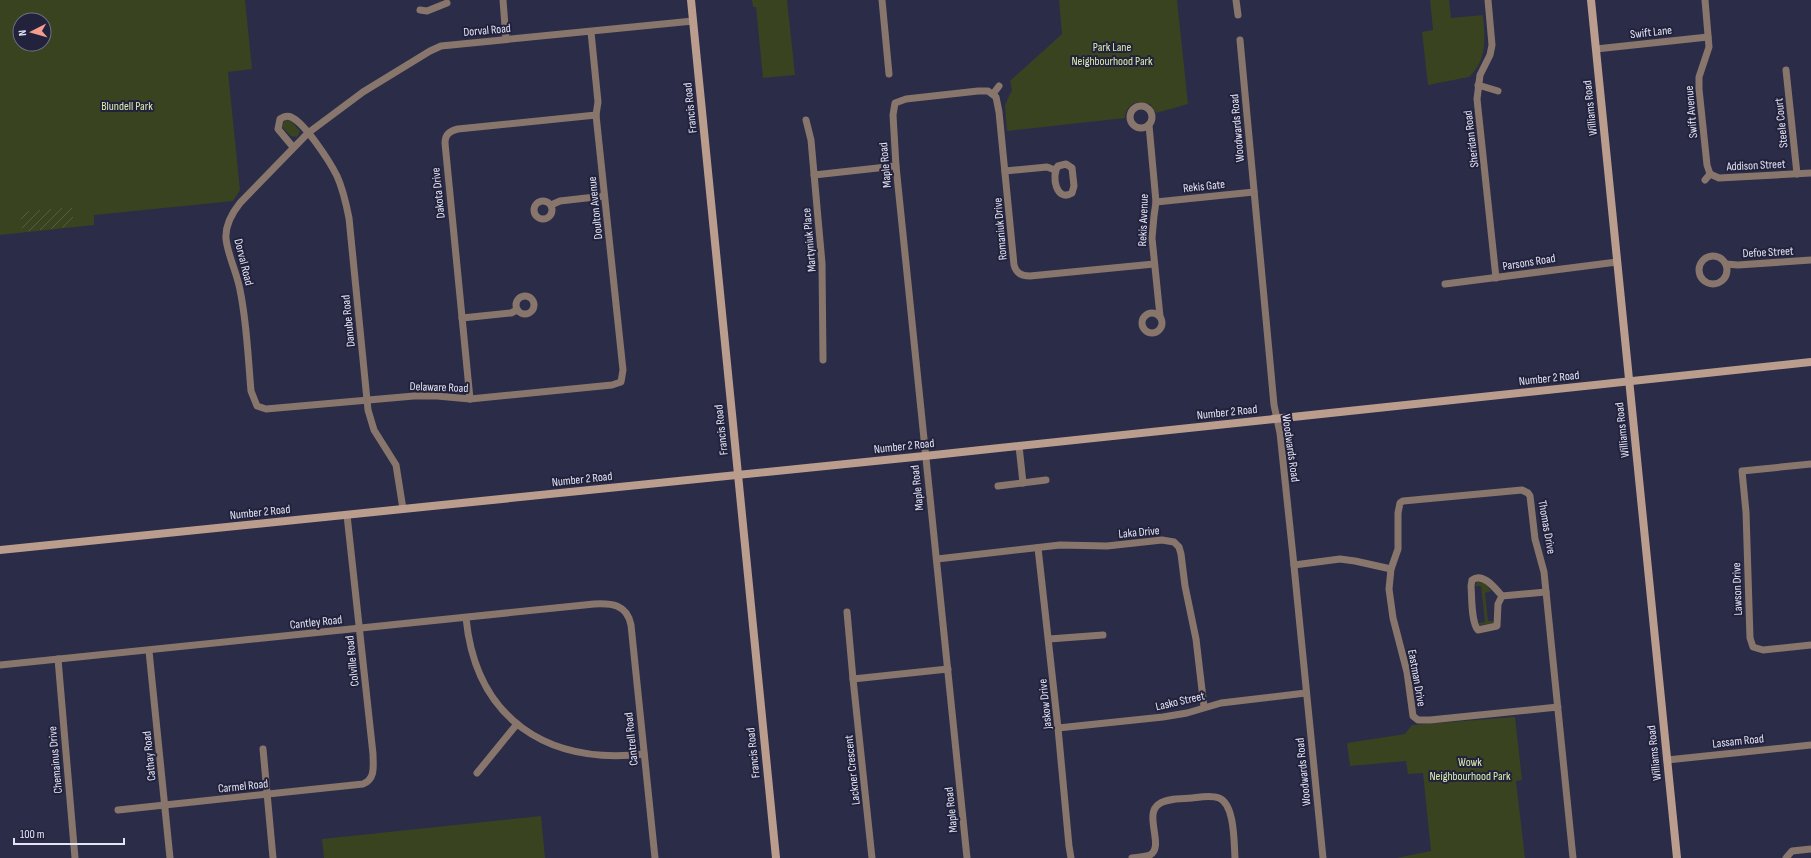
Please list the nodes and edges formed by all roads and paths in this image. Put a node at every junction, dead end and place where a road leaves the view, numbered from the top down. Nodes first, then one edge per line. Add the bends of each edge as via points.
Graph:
1 (503, 0) edge
2 (691, 0) edge
3 (882, 0) edge
4 (1236, 0) edge
5 (1488, 0) edge
6 (1591, 0) edge
7 (1705, 0) edge
8 (447, 3) dead end
9 (420, 10) dead end
10 (1238, 15) dead end
11 (693, 21) junction
12 (591, 32) junction
13 (1708, 37) junction
14 (506, 39) junction
15 (1240, 40) dead end
16 (1596, 48) junction
17 (1786, 70) dead end
18 (889, 74) dead end
19 (1478, 85) junction
20 (999, 86) dead end
21 (1498, 90) dead end
22 (993, 94) junction
23 (596, 115) junction
24 (806, 120) dead end
25 (1148, 125) dead end
26 (308, 133) junction
27 (293, 148) junction
28 (896, 166) junction
29 (1056, 170) dead end
30 (1005, 171) junction
31 (1811, 172) edge
32 (1797, 174) junction
33 (814, 175) junction
34 (1708, 177) joint
35 (1254, 192) junction
36 (604, 196) junction
37 (1156, 202) junction
38 (551, 205) dead end
39 (1811, 260) edge
40 (1616, 262) junction
41 (1154, 264) junction
42 (1726, 264) junction
43 (1496, 278) junction
44 (1446, 284) dead end
45 (517, 310) dead end
46 (1160, 316) dead end
47 (462, 318) junction
48 (823, 360) dead end
49 (1811, 362) edge
50 (621, 382) joint
51 (1629, 382) junction
52 (367, 399) junction
53 (470, 399) junction
54 (257, 406) joint
55 (1277, 419) junction
56 (1019, 446) junction
57 (925, 456) junction
58 (1811, 464) edge
59 (738, 475) junction
60 (1046, 480) dead end
61 (1023, 483) junction
62 (998, 486) dead end
63 (402, 509) junction
64 (347, 515) junction
65 (1038, 548) junction
66 (0, 550) edge
67 (937, 559) junction
68 (1294, 565) junction
69 (1390, 569) junction
70 (1546, 592) junction
71 (1502, 596) junction
72 (847, 612) dead end
73 (466, 618) junction
74 (629, 618) joint
75 (359, 629) junction
76 (1103, 635) dead end
77 (1049, 639) junction
78 (1811, 645) edge
79 (149, 651) junction
80 (58, 659) junction
81 (0, 665) edge
82 (948, 669) junction
83 (854, 679) junction
84 (1306, 693) junction
85 (1204, 707) junction
86 (1558, 707) junction
87 (517, 724) junction
88 (1058, 728) junction
89 (1811, 745) edge
90 (263, 749) dead end
91 (644, 754) junction
92 (1667, 760) junction
93 (477, 773) dead end
94 (369, 780) joint
95 (266, 794) junction
96 (165, 805) junction
97 (118, 810) dead end
98 (1811, 849) edge
99 (1787, 856) edge
100 (75, 858) edge
101 (170, 858) edge
102 (273, 858) edge
103 (655, 858) edge
104 (776, 858) edge
105 (872, 858) edge
106 (967, 858) edge
107 (1071, 858) edge
108 (1132, 858) edge
109 (1235, 858) edge
110 (1323, 858) edge
111 (1573, 858) edge
112 (1678, 858) edge

1 - 14 street
2 - 11 main road, Francis Road
3 - 18 street
4 - 10 street
5 - 19 street, Sheridan Road via 1492,45
6 - 16 main road, Williams Road
7 - 13 street, Swift Avenue
8 - 9 street via 427,11
11 - 12 street, Dorval Road
11 - 59 main road, Francis Road
12 - 14 street, Dorval Road
12 - 23 street, Doulton Avenue via 598,102
13 - 16 street, Swift Lane
13 - 34 street, Swift Avenue via 1708,54 1699,82
14 - 26 street, Dorval Road via 441,46 430,51 363,92
15 - 35 street, Woodwards Road
16 - 40 main road, Williams Road
17 - 32 street, Steele Court
19 - 21 street
19 - 43 street, Sheridan Road
20 - 22 street
22 - 28 street, Maple Road via 978,91 906,99 895,103 893,115
22 - 30 street, Romaniuk Drive via 998,105
23 - 36 street, Doulton Avenue
23 - 47 street, Dakota Drive via 458,129 446,136
24 - 33 street, Martyniuk Place via 811,140
25 - 37 street, Rekis Avenue
26 - 27 street, Dorval Road
26 - 27 street via 293,118 285,116 280,119 278,128
26 - 52 street, Danube Road via 337,176 346,205
27 - 54 street, Dorval Road via 240,203 227,227 228,249 240,291 251,391
28 - 33 street
28 - 57 street, Maple Road
29 - 30 street via 1047,167
30 - 41 street, Romaniuk Drive via 1015,274 1030,276
31 - 32 street, Addison Street
32 - 34 street, Addison Street
33 - 48 street, Martyniuk Place via 822,263
35 - 37 street, Rekis Gate
35 - 55 street, Woodwards Road
36 - 38 street via 560,201
36 - 50 street, Doulton Avenue via 623,370
37 - 41 street, Rekis Avenue via 1152,230
39 - 42 street, Defoe Street
40 - 43 street, Parsons Road
40 - 51 main road, Williams Road
41 - 46 street, Rekis Avenue
42 - 42 street, Defoe Street via 1720,257 1706,257 1700,264 1700,274 1705,281 1718,283 1725,278
43 - 44 street, Parsons Road
45 - 47 street
47 - 53 street, Dakota Drive
49 - 51 main road, Number 2 Road
50 - 53 street, Delaware Road
51 - 55 main road, Number 2 Road
51 - 92 main road, Williams Road
52 - 53 street, Delaware Road via 426,396
52 - 54 street, Delaware Road via 266,410
52 - 63 street, Danube Road via 374,430 396,465
55 - 56 main road, Number 2 Road
55 - 68 street, Woodwards Road
56 - 57 main road, Number 2 Road
56 - 61 street
57 - 59 main road, Number 2 Road
57 - 67 street, Maple Road
58 - 78 street, Lawson Drive via 1742,471 1746,512 1750,638 1753,648 1762,650
59 - 63 main road, Number 2 Road
59 - 104 main road, Francis Road
60 - 61 street
61 - 62 street
63 - 64 main road, Number 2 Road
64 - 66 main road, Number 2 Road
64 - 75 street, Colville Road
65 - 67 street, Laka Drive
65 - 77 street, Jaskow Drive
65 - 85 street, Laka Drive via 1060,545 1107,546 1162,540 1174,542 1179,547 1196,639
67 - 82 street, Maple Road
68 - 69 street via 1340,559
68 - 84 street, Woodwards Road
69 - 70 street, Thomas Drive via 1398,549 1398,507 1403,501 1522,490 1528,493 1532,500 1535,539 1544,572
69 - 86 street, Eastman Drive via 1389,589 1393,618 1407,672 1413,716 1418,720 1430,720
70 - 71 street
70 - 86 street, Thomas Drive
71 - 71 street via 1498,604 1497,626 1478,630 1474,619 1472,580 1484,579
72 - 83 street, Lackner Crescent
73 - 74 street, Cantley Road via 606,603 618,606
73 - 75 street, Cantley Road
73 - 87 street via 471,651 483,680 493,697
74 - 91 street, Cantrell Road
75 - 79 street, Cantley Road
75 - 94 street, Colville Road via 372,754 373,774
76 - 77 street
77 - 88 street, Jaskow Drive
79 - 80 street, Cantley Road
79 - 96 street, Cathay Road
80 - 81 street, Cantley Road
80 - 100 street, Chemainus Drive
82 - 83 street
82 - 106 street, Maple Road
83 - 105 street, Lackner Crescent
84 - 85 street, Lasko Street via 1234,700
84 - 110 street, Woodwards Road
85 - 88 street, Lasko Street via 1170,716
86 - 111 street, Thomas Drive
87 - 91 street via 552,744 578,753 611,756
87 - 93 street
88 - 107 street, Jaskow Drive
89 - 92 street, Lassam Road
90 - 95 street
91 - 103 street, Cantrell Road
92 - 112 main road, Williams Road
94 - 95 street, Carmel Road via 363,784
95 - 96 street, Carmel Road
95 - 102 street
96 - 97 street, Carmel Road
96 - 101 street, Cathay Road
98 - 99 street via 1795,850
108 - 109 street via 1150,855 1154,851 1153,816 1158,804 1212,797 1223,800 1229,808

